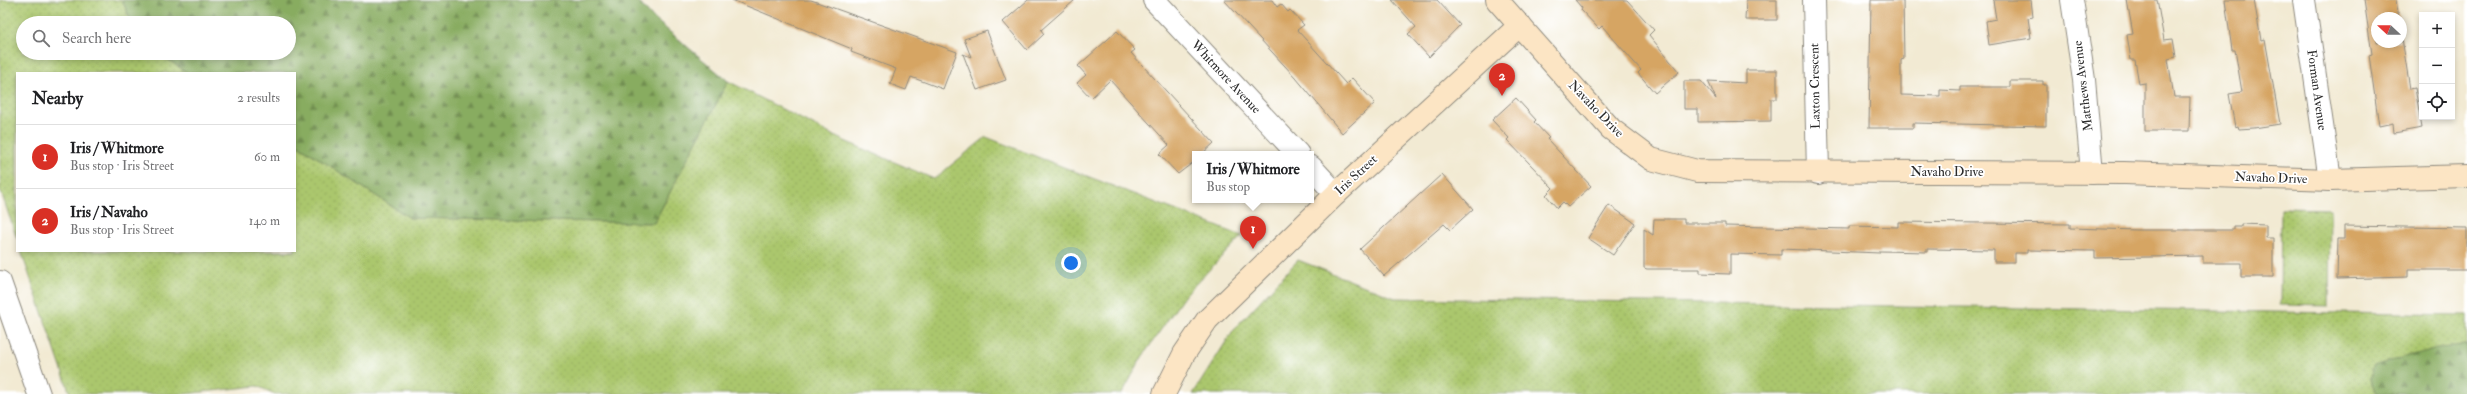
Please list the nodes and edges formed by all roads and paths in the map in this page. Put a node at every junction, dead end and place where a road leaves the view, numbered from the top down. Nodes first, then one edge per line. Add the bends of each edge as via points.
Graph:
1 (1154, 0) edge
2 (1497, 0) edge
3 (1814, 0) edge
4 (2072, 0) edge
5 (2304, 0) edge
6 (1520, 25) junction
7 (1295, 151) edge
8 (1314, 171) edge
9 (1818, 173) junction
10 (2092, 173) junction
11 (2467, 176) edge
12 (2330, 180) junction
13 (1336, 194) junction
14 (0, 282) edge
15 (39, 394) edge
16 (1164, 394) edge

1 - 7 street, Whitmore Avenue
2 - 6 street, Navaho Drive
3 - 9 street, Laxton Crescent
4 - 10 street, Matthews Avenue via 2084,80
5 - 12 street, Forman Avenue
6 - 9 street, Navaho Drive via 1611,129 1651,159 1697,171
6 - 13 street, Iris Street
8 - 13 street
9 - 10 street, Navaho Drive
10 - 12 street, Navaho Drive
11 - 12 street, Navaho Drive
13 - 16 street, Iris Street via 1207,320 1184,354
14 - 15 street

